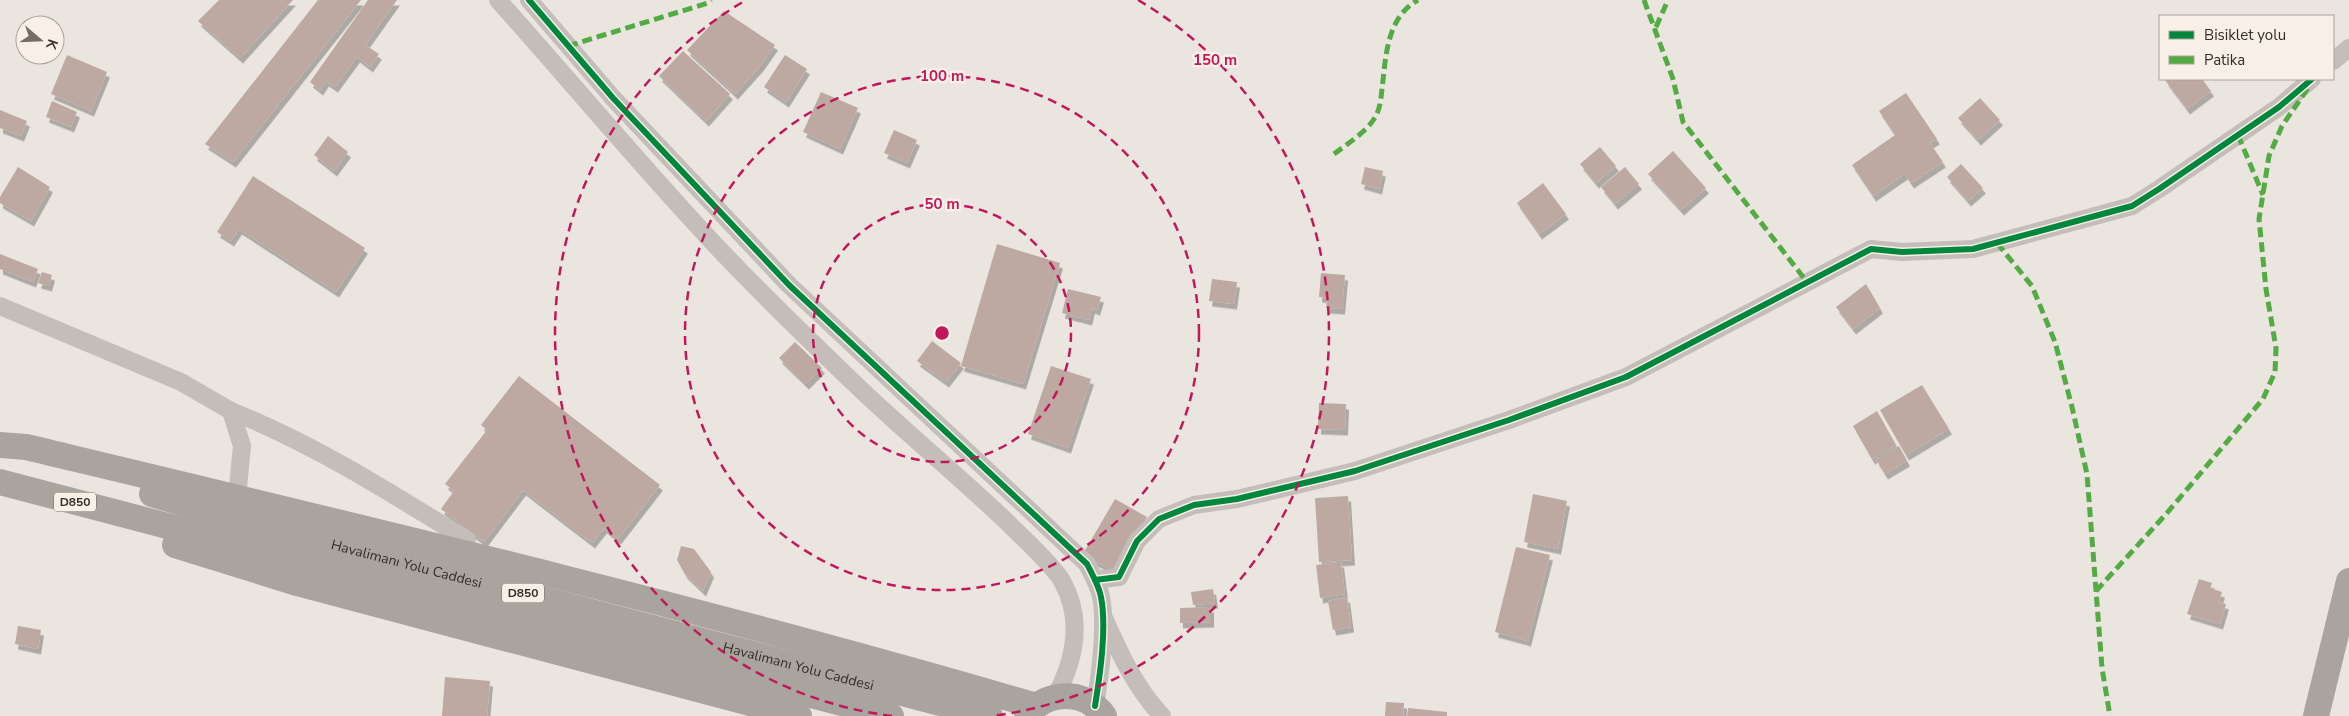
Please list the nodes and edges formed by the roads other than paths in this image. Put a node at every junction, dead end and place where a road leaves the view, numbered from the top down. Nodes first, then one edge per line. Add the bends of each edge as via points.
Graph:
1 (498, 0) edge
2 (529, 0) edge
3 (2349, 48) edge
4 (2334, 61) edge
5 (2311, 80) edge
6 (0, 306) edge
7 (231, 411) junction
8 (0, 445) edge
9 (0, 449) edge
10 (0, 482) edge
11 (237, 497) junction
12 (467, 540) dead end
13 (1095, 580) junction
14 (2349, 581) edge
15 (1102, 613) junction
16 (1039, 706) edge
17 (1100, 711) edge
18 (799, 716) edge
19 (891, 716) edge
20 (990, 716) edge
21 (1162, 716) edge
22 (2316, 716) edge

1 - 16 street via 694,222 799,329 958,475 1062,580 1074,609 1076,633 1072,661
2 - 13 street via 613,98 789,285 1088,564
3 - 4 street
5 - 13 street via 2279,107 2132,206 1973,249 1902,252 1871,248 1626,377 1355,471 1237,499 1194,505 1159,519 1137,541 1119,577
6 - 7 street via 181,382
7 - 11 street via 242,446
7 - 12 street via 362,475
8 - 11 highway via 26,447
9 - 20 highway, Havalimanı Yolu Caddesi / D850 via 232,518
10 - 18 highway via 172,544 297,583
10 - 19 highway, Havalimanı Yolu Caddesi / D850
11 - 16 highway via 632,594
13 - 15 street via 1101,596
14 - 22 highway
15 - 17 street
15 - 21 street via 1128,670 1142,694
16 - 17 highway via 1077,697

